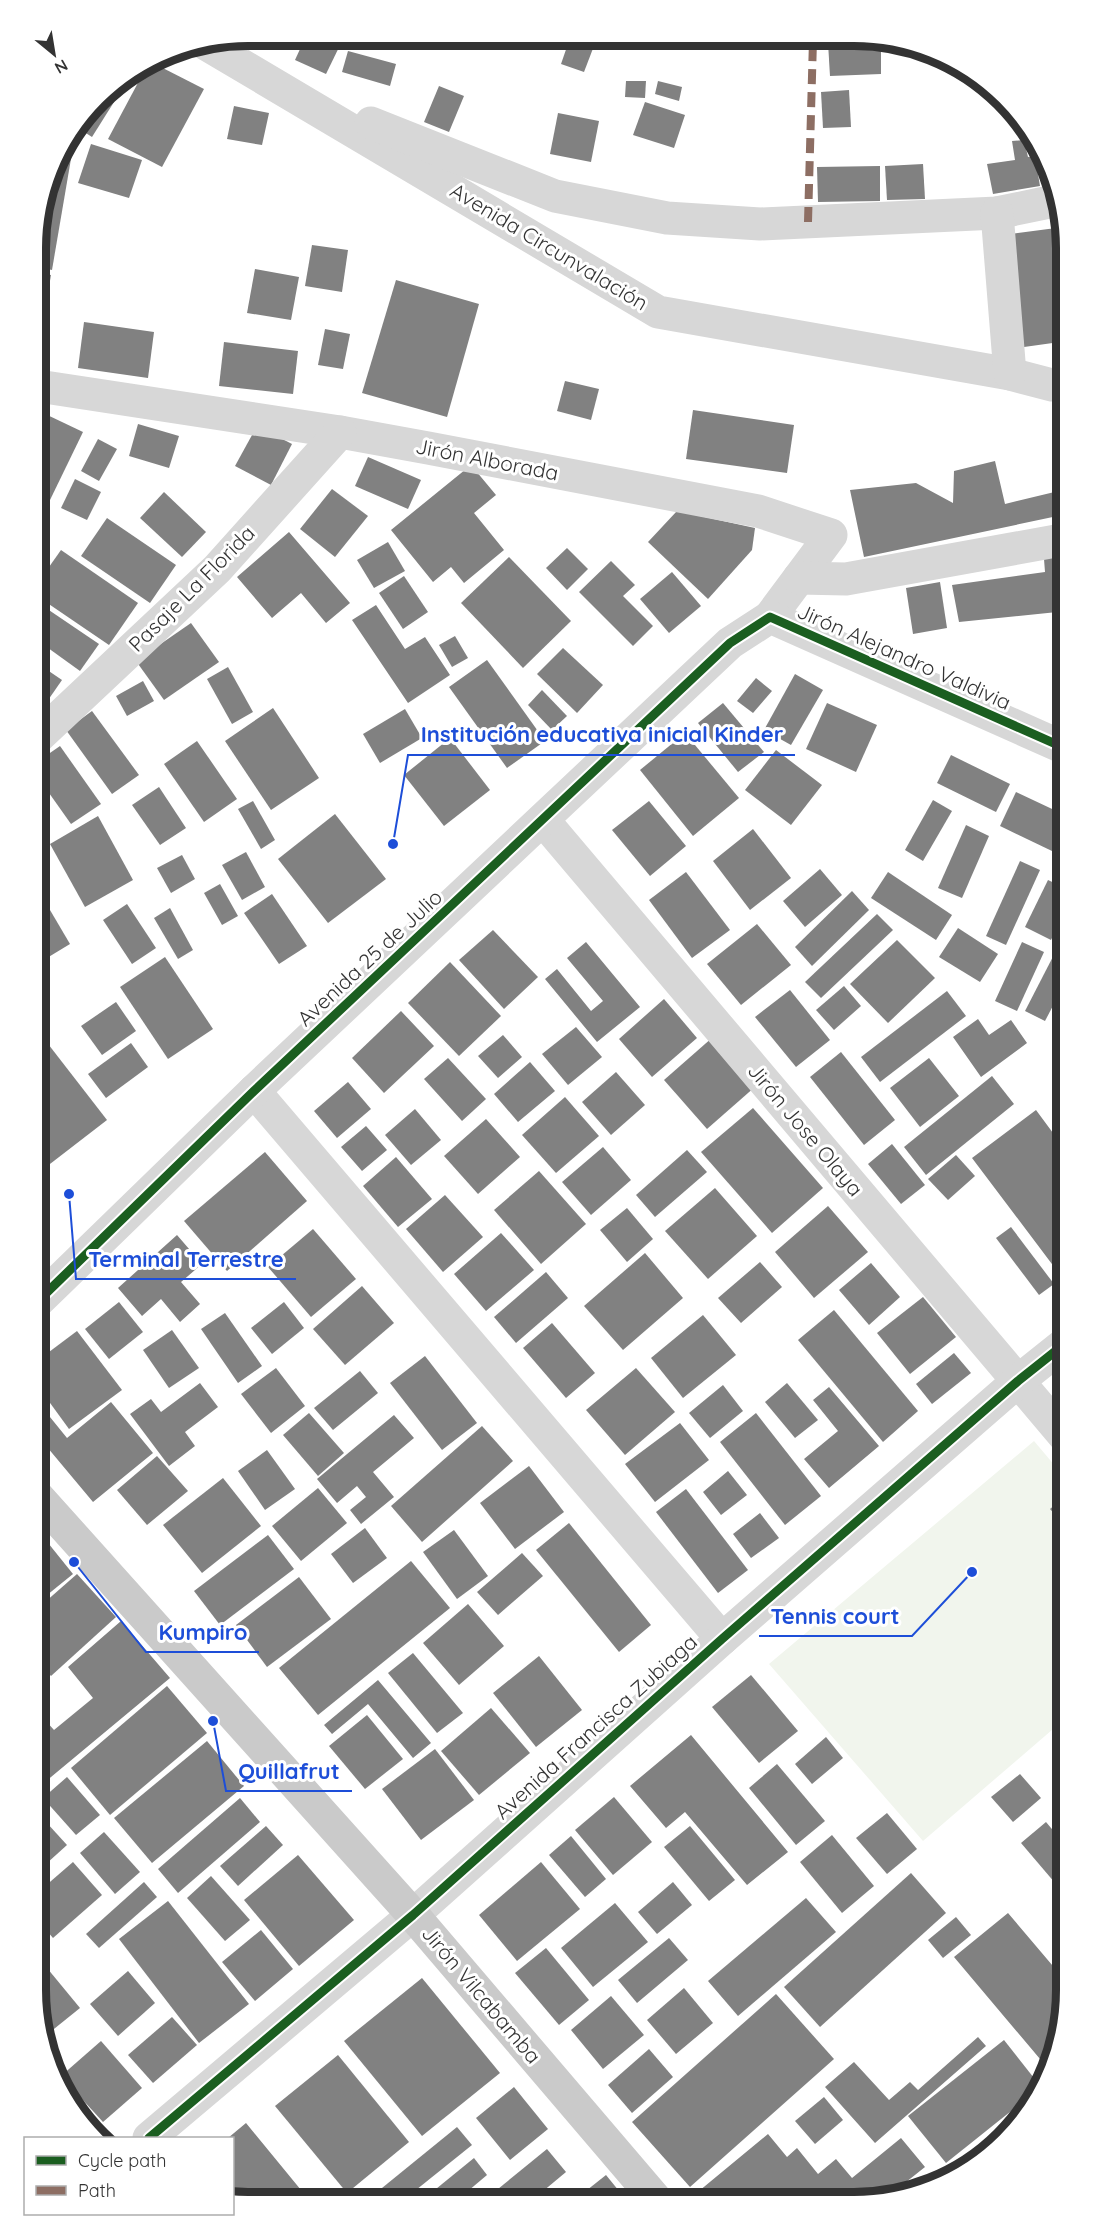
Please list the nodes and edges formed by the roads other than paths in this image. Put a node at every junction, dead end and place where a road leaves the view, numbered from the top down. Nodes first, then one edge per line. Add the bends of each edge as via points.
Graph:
1 (215, 49) edge
2 (264, 79) junction
3 (1051, 202) edge
4 (997, 213) junction
5 (1010, 374) junction
6 (1057, 385) edge
7 (47, 387) edge
8 (340, 432) junction
9 (1057, 541) edge
10 (799, 578) junction
11 (770, 617) junction
12 (730, 644) joint
13 (47, 729) edge
14 (1057, 744) edge
15 (543, 820) junction
16 (254, 1091) junction
17 (46, 1293) edge
18 (1056, 1350) edge
19 (1018, 1381) junction
20 (1056, 1426) edge
21 (46, 1506) edge
22 (722, 1638) junction
23 (413, 1915) junction
24 (151, 2137) edge
25 (649, 2192) edge

1 - 2 street, Avenida Circunvalación
2 - 4 street via 555,196 668,218 760,224
2 - 5 street, Avenida Circunvalación via 658,312
3 - 4 street
4 - 5 street
5 - 6 street, Avenida Circunvalación
7 - 8 street, Jirón Alborada
8 - 10 street, Jirón Alborada via 758,511 831,535
8 - 13 street, Pasaje La Florida via 217,569
9 - 10 street via 846,579
10 - 11 street, Jirón Alborada
11 - 12 street, Jirón Alejandro Valdivia
11 - 14 street, Jirón Alejandro Valdivia
12 - 15 street, Avenida 25 de Julio
15 - 16 street, Avenida 25 de Julio
15 - 19 street, Jirón Jose Olaya
16 - 17 street, Avenida 25 de Julio
16 - 22 street
18 - 19 street, Avenida Francisca Zubiaga
19 - 20 street, Jirón Jose Olaya
19 - 22 street, Avenida Francisca Zubiaga
21 - 23 main road, Jirón Vilcabamba
22 - 23 street, Avenida Francisca Zubiaga
23 - 24 street, Avenida Francisca Zubiaga
23 - 25 main road, Jirón Vilcabamba

